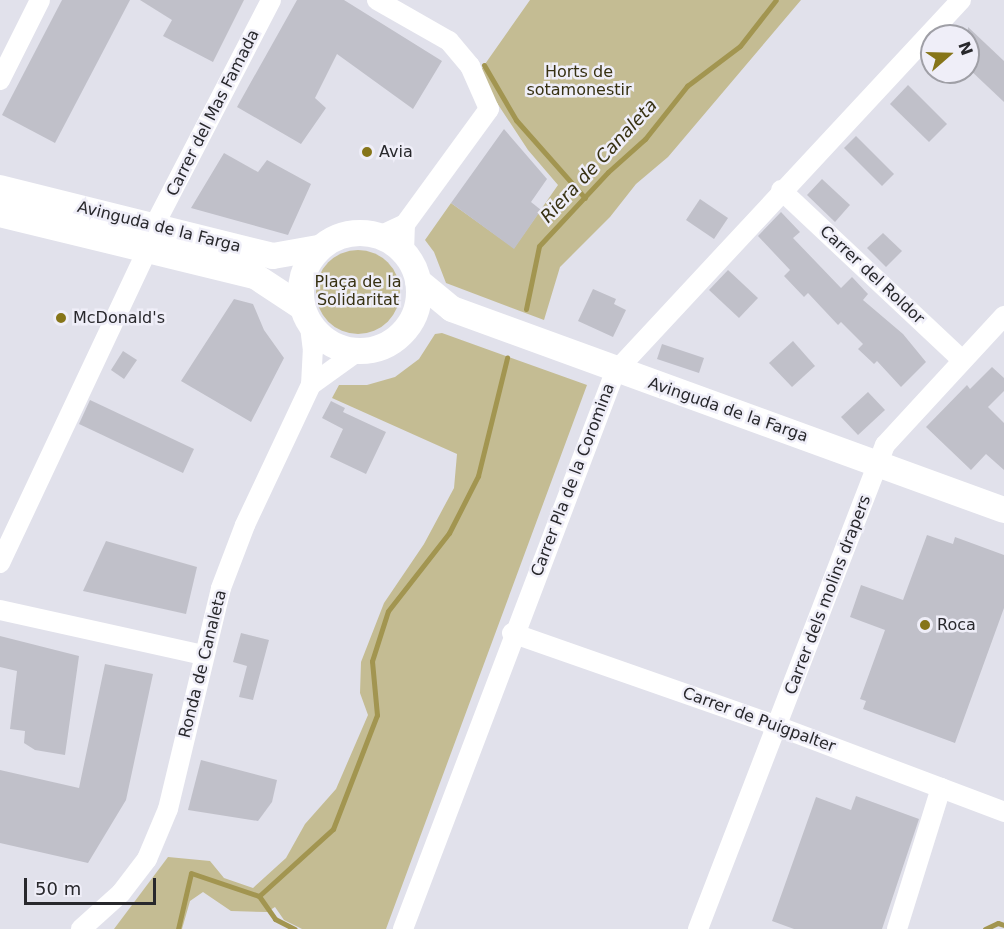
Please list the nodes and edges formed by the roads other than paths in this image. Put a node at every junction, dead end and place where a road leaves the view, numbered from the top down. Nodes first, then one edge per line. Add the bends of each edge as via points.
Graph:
1 (40, 0) edge
2 (271, 0) edge
3 (377, 0) edge
4 (961, 0) edge
5 (0, 80) edge
6 (0, 188) edge
7 (781, 190) junction
8 (0, 214) edge
9 (405, 224) junction
10 (154, 226) junction
11 (379, 236) junction
12 (319, 248) junction
13 (147, 251) junction
14 (404, 252) junction
15 (418, 281) junction
16 (452, 309) junction
17 (415, 315) junction
18 (306, 316) junction
19 (1004, 316) edge
20 (357, 352) junction
21 (962, 360) junction
22 (615, 372) junction
23 (310, 385) junction
24 (879, 463) junction
25 (1004, 510) edge
26 (0, 563) edge
27 (0, 610) edge
28 (512, 633) junction
29 (203, 655) junction
30 (777, 726) junction
31 (941, 788) junction
32 (1004, 812) edge
33 (81, 929) edge
34 (403, 929) edge
35 (698, 929) edge
36 (897, 929) edge

1 - 5 street
2 - 10 street, Carrer del Mas Famada
3 - 9 street via 449,41 470,66 489,109
4 - 7 street, Carrer Pla de la Coromina
6 - 10 street, Avinguda de la Farga
7 - 21 street, Carrer del Roldor
7 - 22 street, Carrer Pla de la Coromina
8 - 13 street, Avinguda de la Farga
9 - 11 street
9 - 14 street
10 - 12 street, Avinguda de la Farga via 273,256
11 - 12 street via 353,233
11 - 14 street
12 - 18 street via 302,275
13 - 18 street, Avinguda de la Farga via 255,276
13 - 26 street
14 - 15 street
15 - 16 street, Avinguda de la Farga
15 - 17 street
16 - 17 street
16 - 22 street, Avinguda de la Farga
17 - 20 street via 392,343
18 - 20 street via 322,339
18 - 23 street, Ronda de Canaleta via 313,351
19 - 21 street, Carrer dels molins drapers
20 - 23 street
21 - 24 street, Carrer dels molins drapers via 885,445
22 - 24 street, Avinguda de la Farga
22 - 28 street, Carrer Pla de la Coromina
23 - 29 street, Ronda de Canaleta via 245,525 221,588
24 - 25 street, Avinguda de la Farga
24 - 30 street, Carrer dels molins drapers
27 - 29 street
28 - 30 street, Carrer de Puigpalter
28 - 34 street, Carrer Pla de la Coromina
29 - 33 street, Ronda de Canaleta via 168,809 147,859 121,892
30 - 31 street, Carrer de Puigpalter
30 - 35 street, Carrer dels molins drapers
31 - 32 street, Carrer de Puigpalter
31 - 36 street

